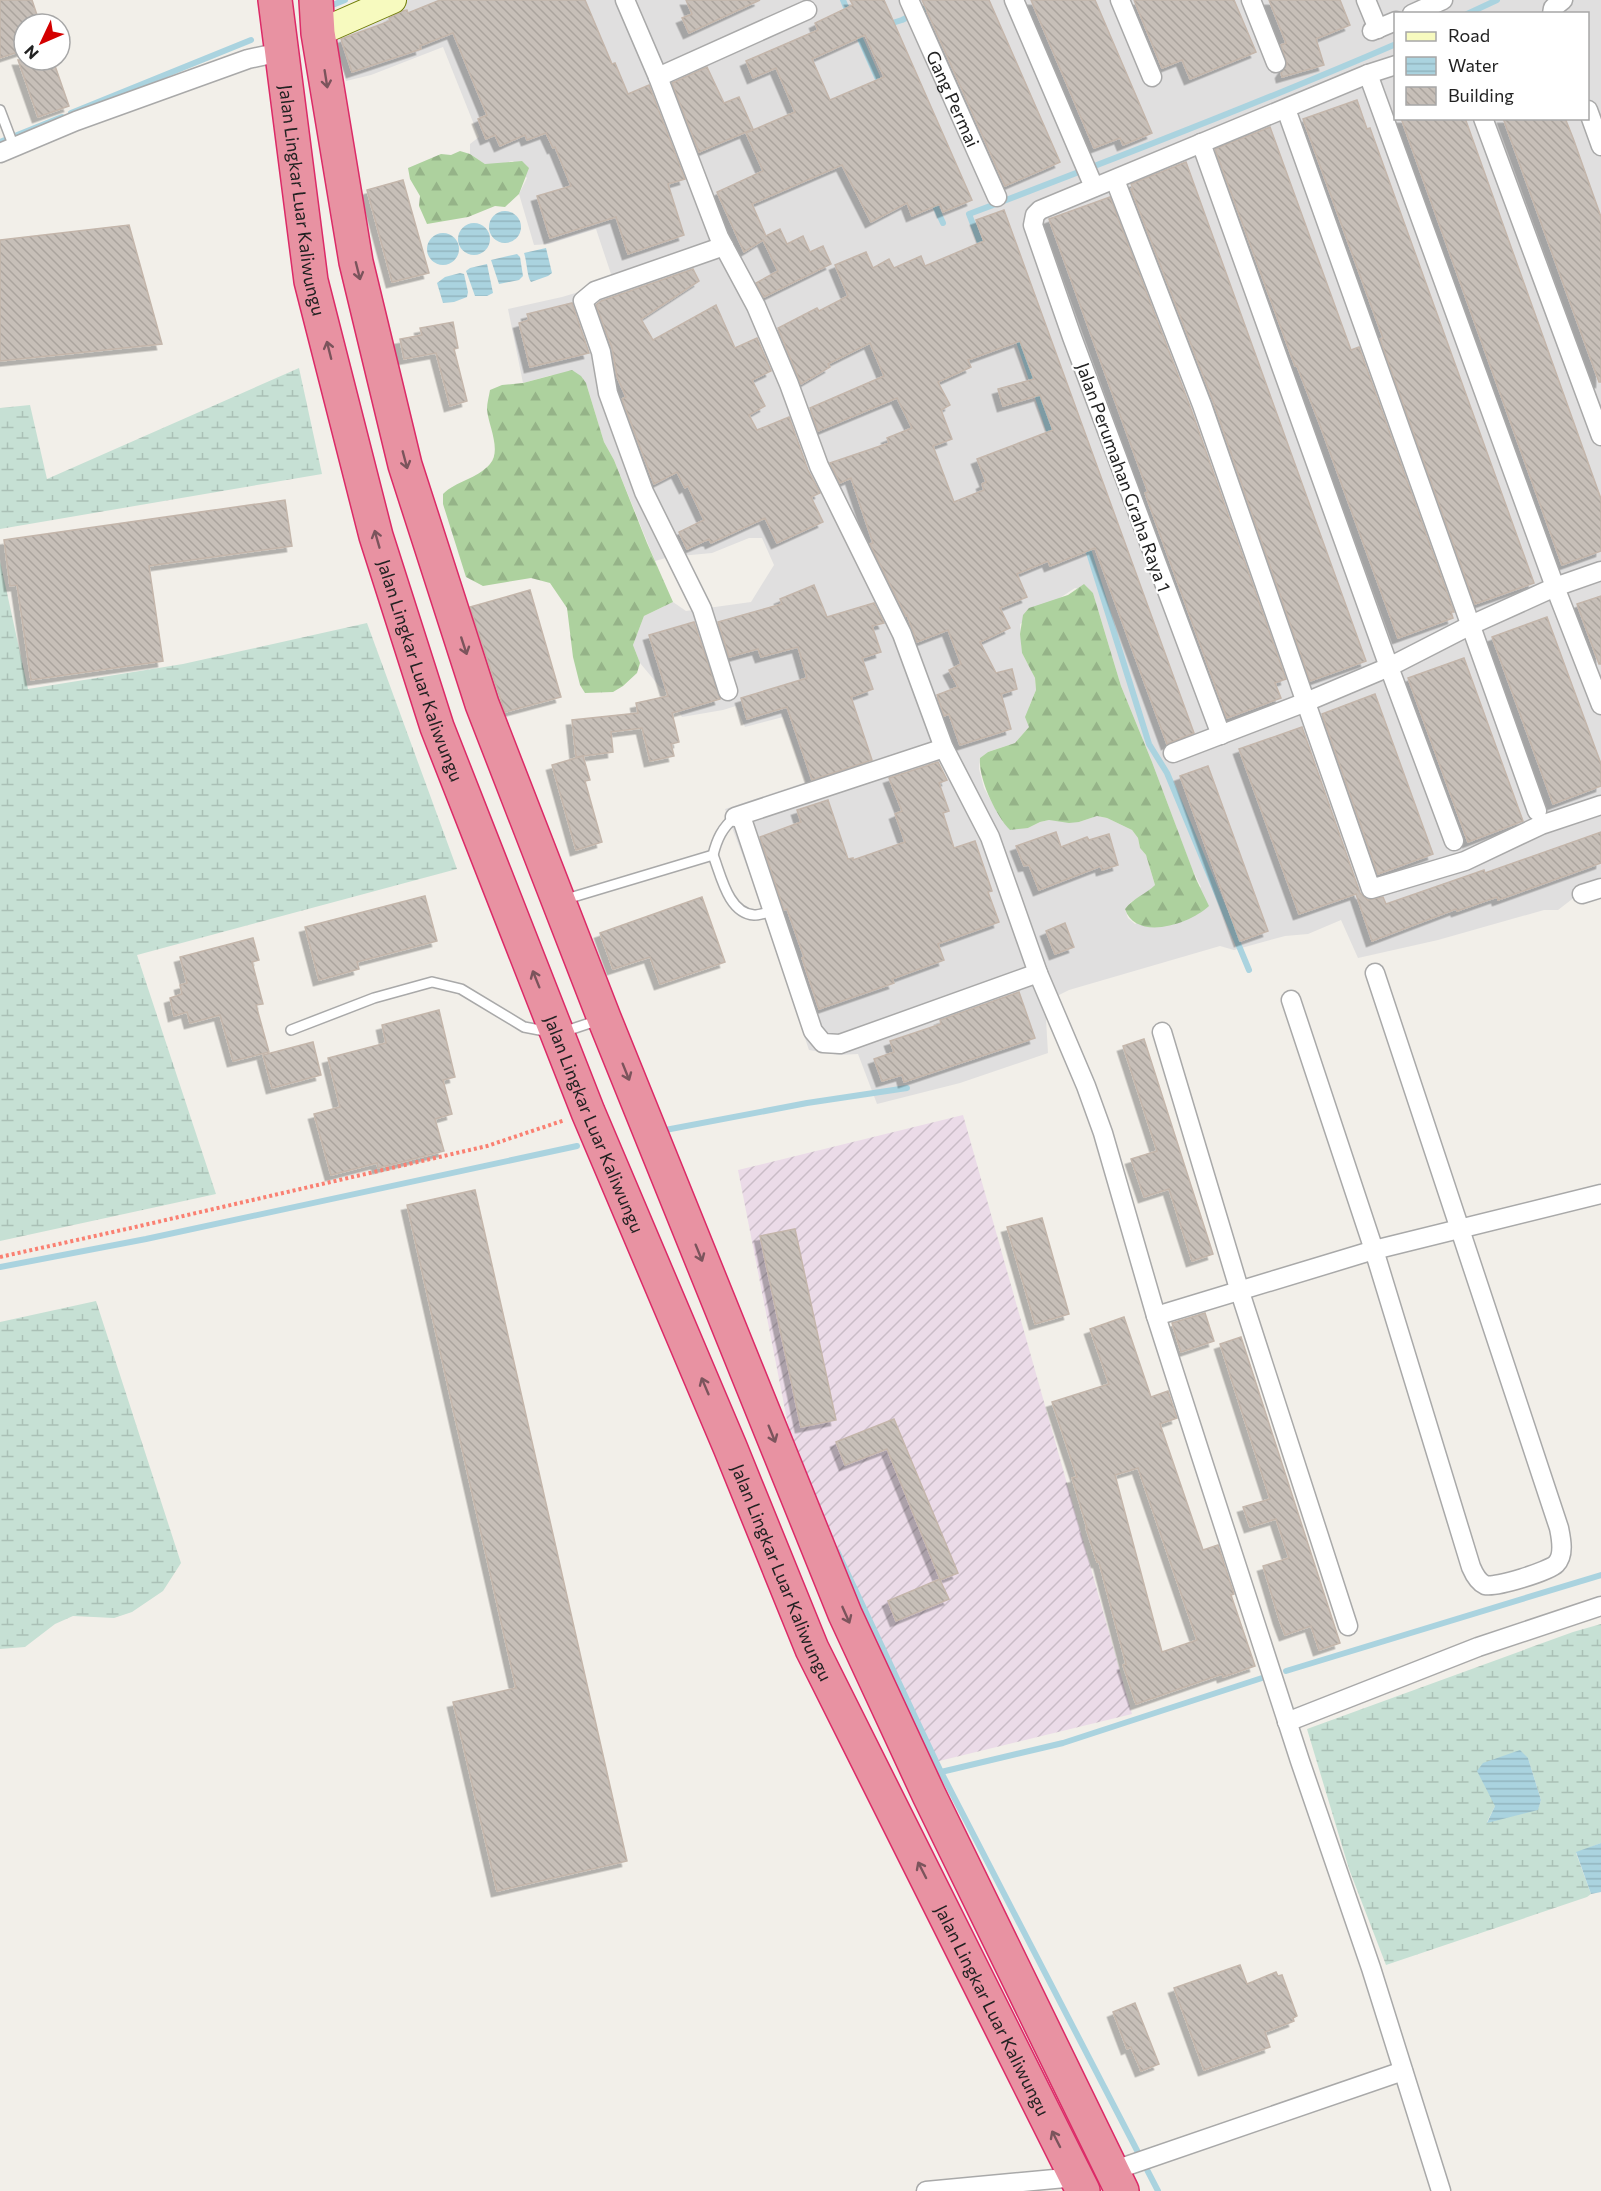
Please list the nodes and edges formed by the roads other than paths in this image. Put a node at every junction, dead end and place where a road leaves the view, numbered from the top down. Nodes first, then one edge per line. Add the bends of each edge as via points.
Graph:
1 (275, 0) edge
2 (316, 0) edge
3 (393, 0) edge
4 (626, 0) edge
5 (1014, 0) edge
6 (1120, 0) edge
7 (1251, 0) edge
8 (1366, 0) edge
9 (1443, 0) edge
10 (1563, 0) edge
11 (912, 9) edge
12 (807, 10) dead end
13 (1416, 12) edge
14 (1552, 12) edge
15 (1394, 21) edge
16 (318, 33) junction
17 (281, 52) junction
18 (1276, 63) dead end
19 (1394, 65) edge
20 (1368, 74) junction
21 (1152, 77) dead end
22 (658, 78) junction
23 (1286, 109) junction
24 (0, 110) edge
25 (1589, 115) edge
26 (1484, 120) edge
27 (1201, 143) junction
28 (1601, 146) edge
29 (7, 150) edge
30 (1090, 178) junction
31 (1115, 180) junction
32 (997, 197) dead end
33 (724, 246) junction
34 (1601, 436) edge
35 (1601, 571) edge
36 (1555, 587) junction
37 (1471, 625) junction
38 (1389, 667) junction
39 (728, 691) dead end
40 (1306, 702) junction
41 (1601, 705) edge
42 (1221, 735) junction
43 (944, 748) junction
44 (1173, 753) dead end
45 (1601, 805) edge
46 (1537, 811) dead end
47 (738, 816) junction
48 (1454, 841) dead end
49 (713, 855) junction
50 (1601, 888) edge
51 (1582, 894) dead end
52 (558, 902) junction
53 (773, 911) junction
54 (1038, 972) junction
55 (1375, 973) dead end
56 (1291, 1000) dead end
57 (604, 1018) junction
58 (291, 1030) dead end
59 (1162, 1032) dead end
60 (557, 1034) junction
61 (1601, 1194) edge
62 (1459, 1228) junction
63 (1374, 1250) junction
64 (1240, 1292) junction
65 (1156, 1316) junction
66 (1601, 1606) edge
67 (1348, 1626) dead end
68 (1287, 1722) junction
69 (1403, 2071) junction
70 (1130, 2170) edge
71 (1079, 2184) edge
72 (926, 2191) edge
73 (1441, 2191) edge

1 - 17 highway, Jalan Lingkar Luar Kaliwungu
2 - 16 highway, Jalan Lingkar Luar Kaliwungu
3 - 16 street
4 - 22 street
5 - 30 street
6 - 21 street
7 - 18 street
8 - 15 street via 1375,30
9 - 13 street
10 - 14 street
11 - 32 street, Gang Permai
12 - 22 street
16 -> 52 highway, Jalan Lingkar Luar Kaliwungu via 356,262 405,465 482,704
17 - 29 street via 248,59
60 -> 17 highway, Jalan Lingkar Luar Kaliwungu via 437,727 376,536 311,281
19 - 20 street, Jalan Perumahan Graha Raya 1
20 - 23 street, Jalan Perumahan Graha Raya 1
20 - 36 street
22 - 33 street
23 - 27 street, Jalan Perumahan Graha Raya 1
23 - 37 street
24 - 29 lane
25 - 28 street
26 - 34 street
27 - 31 street, Jalan Perumahan Graha Raya 1
27 - 38 street
30 - 31 street, Jalan Perumahan Graha Raya 1
30 - 42 street, Jalan Perumahan Graha Raya 1 via 1040,210 1033,225
31 - 40 street via 1202,405
33 - 39 street via 595,291 584,301 608,393 640,481 702,609
33 - 43 street via 756,306 819,466 902,634
35 - 36 street
36 - 37 street
36 - 41 street
37 - 38 street
37 - 46 street
38 - 40 street
38 - 48 street
40 - 42 street
40 - 45 street via 1371,889 1464,861 1541,825
42 - 44 street
43 - 47 street
43 - 54 street via 990,837
47 - 49 lane via 717,839
47 - 53 street
49 - 52 lane
49 - 53 lane via 732,903 755,915
50 - 51 street
52 - 57 highway, Jalan Lingkar Luar Kaliwungu
53 - 54 street via 813,1031 822,1043 840,1044
54 - 65 street via 1103,1134
55 - 62 street
56 - 63 street
57 - 60 lane
57 -> 70 highway, Jalan Lingkar Luar Kaliwungu via 845,1614 929,1795
58 - 60 lane via 432,982 461,988 524,1027
59 - 64 street
71 -> 60 highway, Jalan Lingkar Luar Kaliwungu via 812,1649
61 - 62 street
62 - 63 street
62 - 63 street via 1559,1527 1562,1544 1556,1565 1526,1578 1485,1585 1471,1567
63 - 64 street
64 - 65 street
64 - 67 street
65 - 68 street
66 - 68 street via 1478,1647
68 - 69 street
69 - 70 street
69 - 73 street
71 - 72 street

